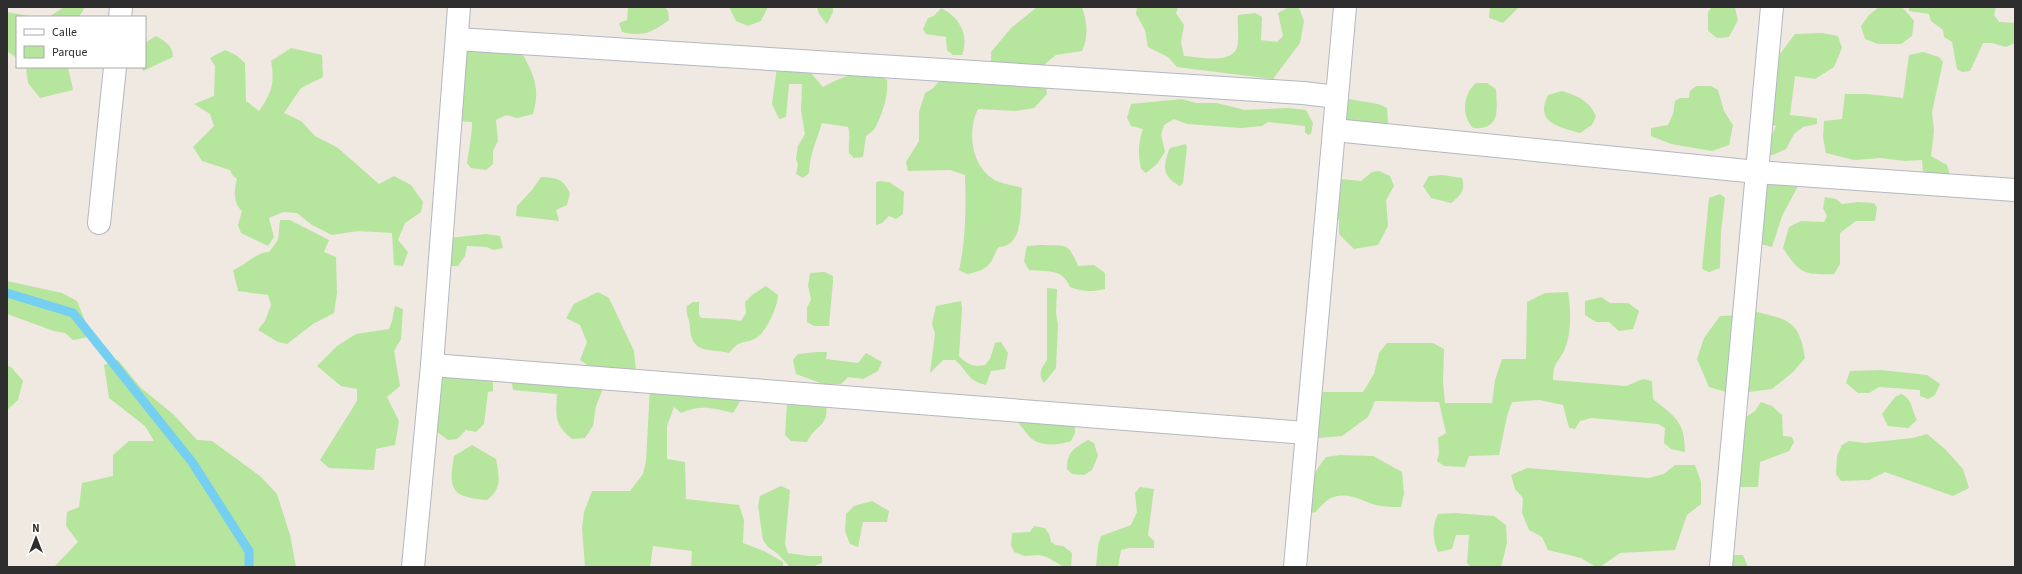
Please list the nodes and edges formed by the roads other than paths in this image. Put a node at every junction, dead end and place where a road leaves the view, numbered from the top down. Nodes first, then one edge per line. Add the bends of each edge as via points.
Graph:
1 (460, 7) edge
2 (1345, 7) edge
3 (1772, 7) edge
4 (457, 39) junction
5 (115, 68) edge
6 (1337, 97) junction
7 (1334, 130) junction
8 (1757, 172) junction
9 (2015, 190) edge
10 (99, 223) dead end
11 (432, 365) junction
12 (1306, 433) junction
13 (413, 567) edge
14 (1295, 567) edge
15 (1721, 567) edge

1 - 4 street
2 - 6 street
3 - 8 street
4 - 6 street
4 - 11 street
5 - 10 street
6 - 7 street
7 - 8 street
7 - 12 street
8 - 9 street
8 - 15 street
11 - 12 street
11 - 13 street
12 - 14 street

